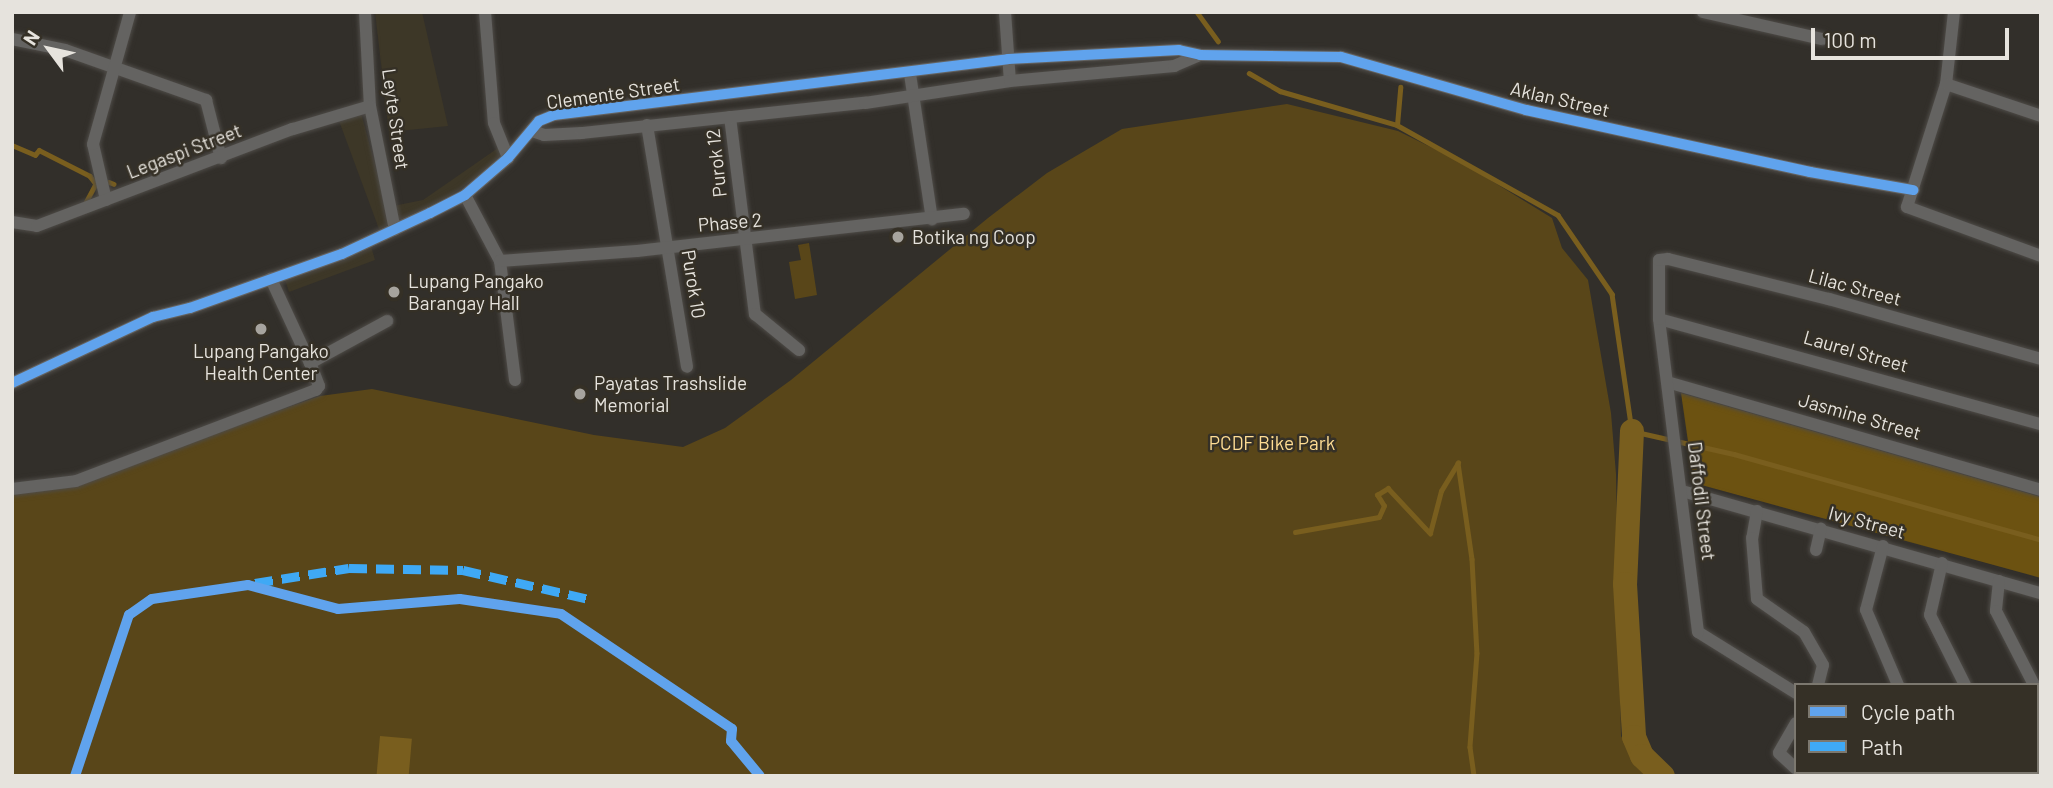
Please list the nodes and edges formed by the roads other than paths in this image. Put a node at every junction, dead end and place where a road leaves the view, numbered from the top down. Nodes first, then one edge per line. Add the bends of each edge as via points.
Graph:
1 (130, 12) edge
2 (365, 12) edge
3 (485, 12) edge
4 (1005, 12) edge
5 (1703, 12) edge
6 (1954, 12) edge
7 (12, 38) edge
8 (1822, 39) dead end
9 (1200, 55) junction
10 (1008, 59) junction
11 (115, 67) junction
12 (910, 74) junction
13 (1010, 81) junction
14 (1946, 84) junction
15 (750, 91) junction
16 (914, 93) junction
17 (674, 102) junction
18 (370, 106) junction
19 (752, 114) junction
20 (2041, 116) edge
21 (730, 117) junction
22 (676, 122) junction
23 (647, 125) junction
24 (532, 131) junction
25 (221, 158) junction
26 (508, 158) junction
27 (1913, 190) junction
28 (465, 195) junction
29 (106, 200) junction
30 (964, 215) dead end
31 (932, 219) junction
32 (12, 222) edge
33 (395, 230) junction
34 (744, 240) junction
35 (669, 247) junction
36 (2041, 256) edge
37 (1659, 260) joint
38 (500, 261) junction
39 (271, 279) junction
40 (1659, 319) junction
41 (387, 321) dead end
42 (799, 350) dead end
43 (2041, 359) edge
44 (310, 363) junction
45 (687, 367) dead end
46 (515, 380) dead end
47 (1667, 382) junction
48 (12, 383) edge
49 (2041, 424) edge
50 (12, 489) edge
51 (2041, 490) edge
52 (1682, 491) junction
53 (1757, 511) junction
54 (1821, 529) junction
55 (1883, 546) junction
56 (1816, 550) dead end
57 (1942, 563) junction
58 (1999, 581) junction
59 (2041, 593) edge
60 (1818, 683) edge
61 (1897, 683) edge
62 (1964, 683) edge
63 (2033, 683) edge
64 (1794, 693) edge
65 (1794, 727) edge
66 (1794, 767) edge

1 - 11 street
2 - 18 street, Leyte Street
3 - 26 street via 494,123
4 - 10 street
5 - 8 street
6 - 14 street
7 - 11 street
9 - 10 street, Clemente Street via 1178,50 1120,51
9 - 13 street, Clemente Street via 1174,66
9 - 27 street, Aklan Street via 1341,57 1526,110
10 - 12 street, Clemente Street
10 - 13 street
11 - 25 street via 206,100
11 - 29 street via 93,144
12 - 15 street, Clemente Street
12 - 16 street
13 - 16 street, Clemente Street
14 - 20 street
14 - 27 street
15 - 17 street, Clemente Street
15 - 19 street
16 - 19 street, Clemente Street via 865,103
16 - 31 street
17 - 22 street
17 - 24 street, Clemente Street via 554,115
18 - 25 street, Legaspi Street via 293,129
18 - 33 street, Leyte Street
19 - 21 street, Clemente Street
21 - 22 street, Clemente Street
21 - 34 street, Purok 12
22 - 23 street, Clemente Street
23 - 24 street, Clemente Street via 544,135
23 - 35 street, Purok 10
24 - 26 street, Clemente Street
25 - 29 street, Legaspi Street
26 - 28 street, Clemente Street
27 - 36 street via 1908,207
28 - 33 street, Clemente Street
28 - 38 street
29 - 32 street, Legaspi Street via 37,226
30 - 31 street, Phase 2
31 - 34 street, Phase 2
33 - 39 street, Clemente Street
34 - 35 street, Phase 2
34 - 42 street, Purok 12 via 757,319
35 - 38 street, Phase 2
35 - 45 street, Purok 10
37 - 40 street, Daffodil Street
37 - 43 street, Lilac Street via 1668,258 1816,296
38 - 46 street
39 - 44 street
39 - 48 street, Clemente Street via 153,317
40 - 47 street, Daffodil Street
40 - 49 street, Laurel Street
41 - 44 street
44 - 50 street via 316,390 76,481
47 - 51 street, Jasmine Street
47 - 52 street, Daffodil Street
52 - 53 street, Ivy Street
52 - 64 street, Daffodil Street via 1698,632
53 - 54 street, Ivy Street
53 - 60 street via 1752,546 1757,599 1804,632 1823,665
54 - 55 street, Ivy Street
54 - 56 street
55 - 57 street, Ivy Street
55 - 61 street via 1866,610
57 - 58 street, Ivy Street
57 - 62 street via 1930,615
58 - 59 street, Ivy Street
58 - 63 street via 1996,611
65 - 66 street via 1779,753

